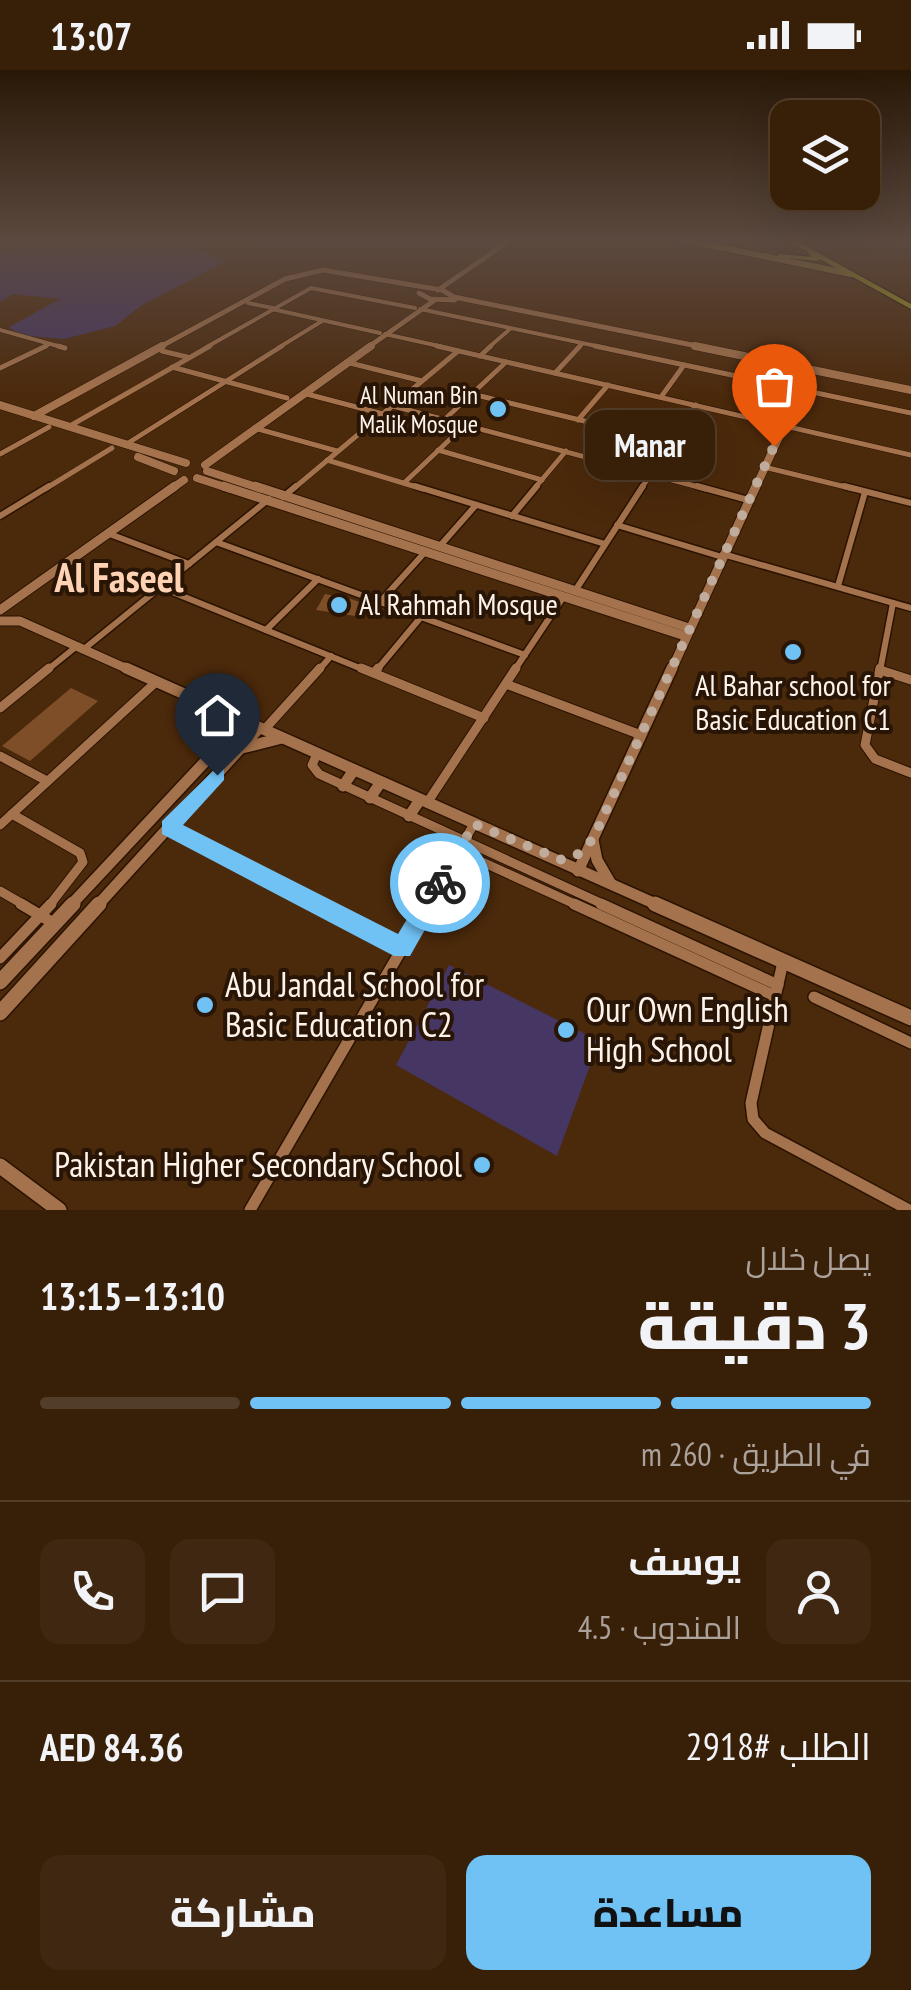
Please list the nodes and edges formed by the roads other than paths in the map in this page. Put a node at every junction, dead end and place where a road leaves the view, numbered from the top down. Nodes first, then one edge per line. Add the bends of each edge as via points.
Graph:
1 (262, 292) edge
2 (267, 292) edge
3 (307, 292) edge
4 (335, 292) edge
5 (421, 292) edge
6 (424, 292) edge
7 (441, 292) edge
8 (884, 292) edge
9 (889, 292) edge
10 (437, 295) junction
11 (248, 303) junction
12 (911, 304) edge
13 (273, 309) junction
14 (417, 309) junction
15 (322, 320) junction
16 (511, 328) junction
17 (0, 330) edge
18 (12, 333) junction
19 (383, 333) junction
20 (0, 338) edge
21 (50, 344) junction
22 (582, 344) junction
23 (680, 347) junction
24 (65, 348) dead end
25 (711, 349) junction
26 (162, 350) junction
27 (458, 351) junction
28 (480, 356) junction
29 (188, 358) junction
30 (732, 358) junction
31 (764, 360) junction
32 (346, 362) junction
33 (506, 362) junction
34 (684, 365) junction
35 (0, 368) edge
36 (172, 368) junction
37 (555, 373) junction
38 (808, 374) junction
39 (422, 381) junction
40 (226, 382) junction
41 (608, 385) junction
42 (800, 390) junction
43 (911, 392) edge
44 (303, 393) junction
45 (472, 394) junction
46 (662, 397) junction
47 (287, 398) junction
48 (67, 400) junction
49 (696, 405) junction
50 (393, 406) junction
51 (0, 408) edge
52 (911, 412) edge
53 (383, 414) junction
54 (36, 417) junction
55 (444, 420) junction
56 (578, 420) junction
57 (465, 425) junction
58 (784, 425) junction
59 (48, 427) junction
60 (68, 427) junction
61 (254, 428) junction
62 (672, 442) junction
63 (125, 446) junction
64 (112, 448) junction
65 (438, 450) junction
66 (566, 451) junction
67 (337, 452) junction
68 (0, 454) edge
69 (911, 455) edge
70 (327, 460) junction
71 (186, 463) junction
72 (203, 466) junction
73 (764, 467) junction
74 (651, 474) junction
75 (178, 476) junction
76 (197, 478) junction
77 (542, 480) junction
78 (404, 483) junction
79 (865, 492) junction
80 (283, 497) junction
81 (268, 499) junction
82 (748, 500) junction
83 (911, 503) edge
84 (476, 505) junction
85 (0, 516) edge
86 (512, 516) junction
87 (617, 525) junction
88 (108, 533) junction
89 (216, 542) junction
90 (605, 544) junction
91 (439, 547) junction
92 (426, 551) junction
93 (723, 555) junction
94 (189, 564) junction
95 (318, 580) junction
96 (838, 586) junction
97 (160, 587) junction
98 (28, 590) junction
99 (574, 591) junction
100 (564, 596) junction
101 (0, 602) edge
102 (380, 602) junction
103 (893, 603) junction
104 (911, 608) edge
105 (0, 610) edge
106 (695, 615) junction
107 (421, 617) junction
108 (20, 620) junction
109 (0, 621) edge
110 (663, 624) junction
111 (266, 630) junction
112 (687, 632) junction
113 (80, 648) junction
114 (678, 651) junction
115 (525, 655) junction
116 (331, 656) junction
117 (880, 670) junction
118 (374, 674) junction
119 (911, 680) edge
120 (156, 682) junction
121 (506, 684) junction
122 (0, 708) edge
123 (217, 709) junction
124 (484, 718) junction
125 (243, 721) junction
126 (262, 729) junction
127 (641, 735) junction
128 (282, 738) junction
129 (224, 742) junction
130 (241, 748) junction
131 (317, 754) junction
132 (0, 756) edge
133 (354, 770) junction
134 (911, 773) edge
135 (47, 782) junction
136 (381, 782) junction
137 (343, 786) junction
138 (370, 798) junction
139 (423, 802) junction
140 (12, 814) junction
141 (409, 816) junction
142 (474, 824) junction
143 (0, 825) edge
144 (169, 828) junction
145 (593, 839) junction
146 (461, 846) junction
147 (546, 856) junction
148 (578, 871) junction
149 (613, 886) junction
150 (0, 891) edge
151 (668, 911) junction
152 (40, 916) junction
153 (54, 924) junction
154 (658, 937) junction
155 (402, 948) junction
156 (0, 958) edge
157 (783, 962) junction
158 (0, 982) edge
159 (776, 991) junction
160 (814, 997) dead end
161 (0, 1013) edge
162 (911, 1018) edge
163 (911, 1043) edge
164 (3, 1174) edge
165 (59, 1210) edge
166 (250, 1210) edge
167 (909, 1210) edge

1 - 48 street
2 - 11 street
3 - 13 street
4 - 14 street
5 - 10 street
6 - 10 street
7 - 10 street
8 - 12 main road
9 - 12 main road
10 - 14 street
10 - 23 street
10 - 25 street
11 - 13 street
11 - 26 street
13 - 15 street
13 - 29 street
14 - 16 street
14 - 19 street
15 - 19 street
15 - 40 street
16 - 22 street
16 - 28 street
17 - 18 street
18 - 20 street
18 - 21 street
19 - 27 street
19 - 32 street
19 - 47 street
21 - 24 street
21 - 35 street
22 - 34 street
22 - 37 street
23 - 25 street
23 - 30 street
25 - 31 street
26 - 29 street
26 - 48 street
27 - 28 street
27 - 39 street
28 - 33 street
29 - 36 street
30 - 31 street
30 - 38 street
31 - 43 street
32 - 39 street
32 - 44 street
33 - 37 street
33 - 45 street
34 - 42 street
34 - 46 street
36 - 40 street
36 - 60 street
37 - 41 street
38 - 42 street
38 - 43 street
39 - 50 street
40 - 47 street
40 - 63 street
41 - 46 street
41 - 56 street
42 - 52 street
42 - 58 street
44 - 53 street
44 - 61 street
45 - 55 street
45 - 56 street
46 - 49 street
47 - 72 street
48 - 54 street
49 - 58 street
49 - 62 street
50 - 53 street
50 - 55 street
51 - 54 street
51 - 59 street
53 - 67 street
54 - 60 street
55 - 57 street
56 - 62 street
57 - 65 street
57 - 66 street
58 - 69 street
58 - 73 street
59 - 64 street
59 - 68 street
60 - 63 street
61 - 67 street
61 - 72 street
62 - 74 street
63 - 71 street
64 - 75 street
64 - 85 street
65 - 77 street
65 - 78 street
66 - 74 street
66 - 77 street
67 - 70 street
70 - 78 street
70 - 80 street
71 - 72 street
71 - 75 street
72 - 76 street
72 - 80 street
73 - 79 street
73 - 82 street
74 - 82 street
74 - 87 street
75 - 76 street
75 - 88 street
75 - 101 street
76 - 81 street
77 - 86 street
78 - 84 street
79 - 83 street
79 - 96 street
80 - 91 street
81 - 89 street
81 - 92 street
82 - 93 street
84 - 86 street
84 - 91 street
86 - 90 street
87 - 90 street
87 - 93 street
88 - 94 street
88 - 98 street
89 - 94 street
89 - 95 street
90 - 99 street
91 - 99 street
92 - 100 street
92 - 102 street
93 - 96 street
93 - 106 street
94 - 97 street
95 - 102 street
95 - 111 street
96 - 103 street
97 - 111 street
97 - 113 street
98 - 105 street
98 - 108 street via 16,610
99 - 110 street
100 - 110 street
100 - 115 street
102 - 107 street
103 - 104 street
103 - 117 street
106 - 110 street
106 - 112 street
107 - 115 street
107 - 118 street
108 - 109 street
108 - 113 street
110 - 112 street
110 - 114 street
111 - 116 street
112 - 114 street
113 - 120 street
113 - 122 street
114 - 127 street
115 - 121 street
116 - 118 street
116 - 126 street
117 - 119 street
117 - 134 street via 865,749
118 - 124 street
120 - 123 street
120 - 135 street
121 - 124 street
121 - 127 street
123 - 125 street
123 - 129 street
124 - 139 street
125 - 126 street
125 - 129 street
126 - 128 street
126 - 130 street
127 - 145 street
128 - 130 street
128 - 131 street
129 - 130 street via 238,738
129 - 153 street
130 - 144 street
131 - 133 street
131 - 137 street via 315,772
132 - 135 street
133 - 136 street
133 - 137 street
135 - 140 street
136 - 138 street
136 - 139 street
137 - 138 street
138 - 141 street
139 - 141 street
139 - 142 street
140 - 143 street
140 - 152 street via 82,856 78,874
141 - 146 street
142 - 146 street
142 - 147 street
144 - 155 street
144 - 161 street
145 - 147 street via 577,855
145 - 148 street
145 - 149 street
146 - 154 street
146 - 155 street
147 - 148 street
148 - 149 street
149 - 151 street
150 - 152 street
151 - 154 street
151 - 157 street
152 - 153 street
152 - 156 street
153 - 158 street
154 - 159 street
155 - 166 street
157 - 159 street
157 - 162 street
159 - 167 street via 750,1108 756,1124
160 - 163 street
164 - 165 street

